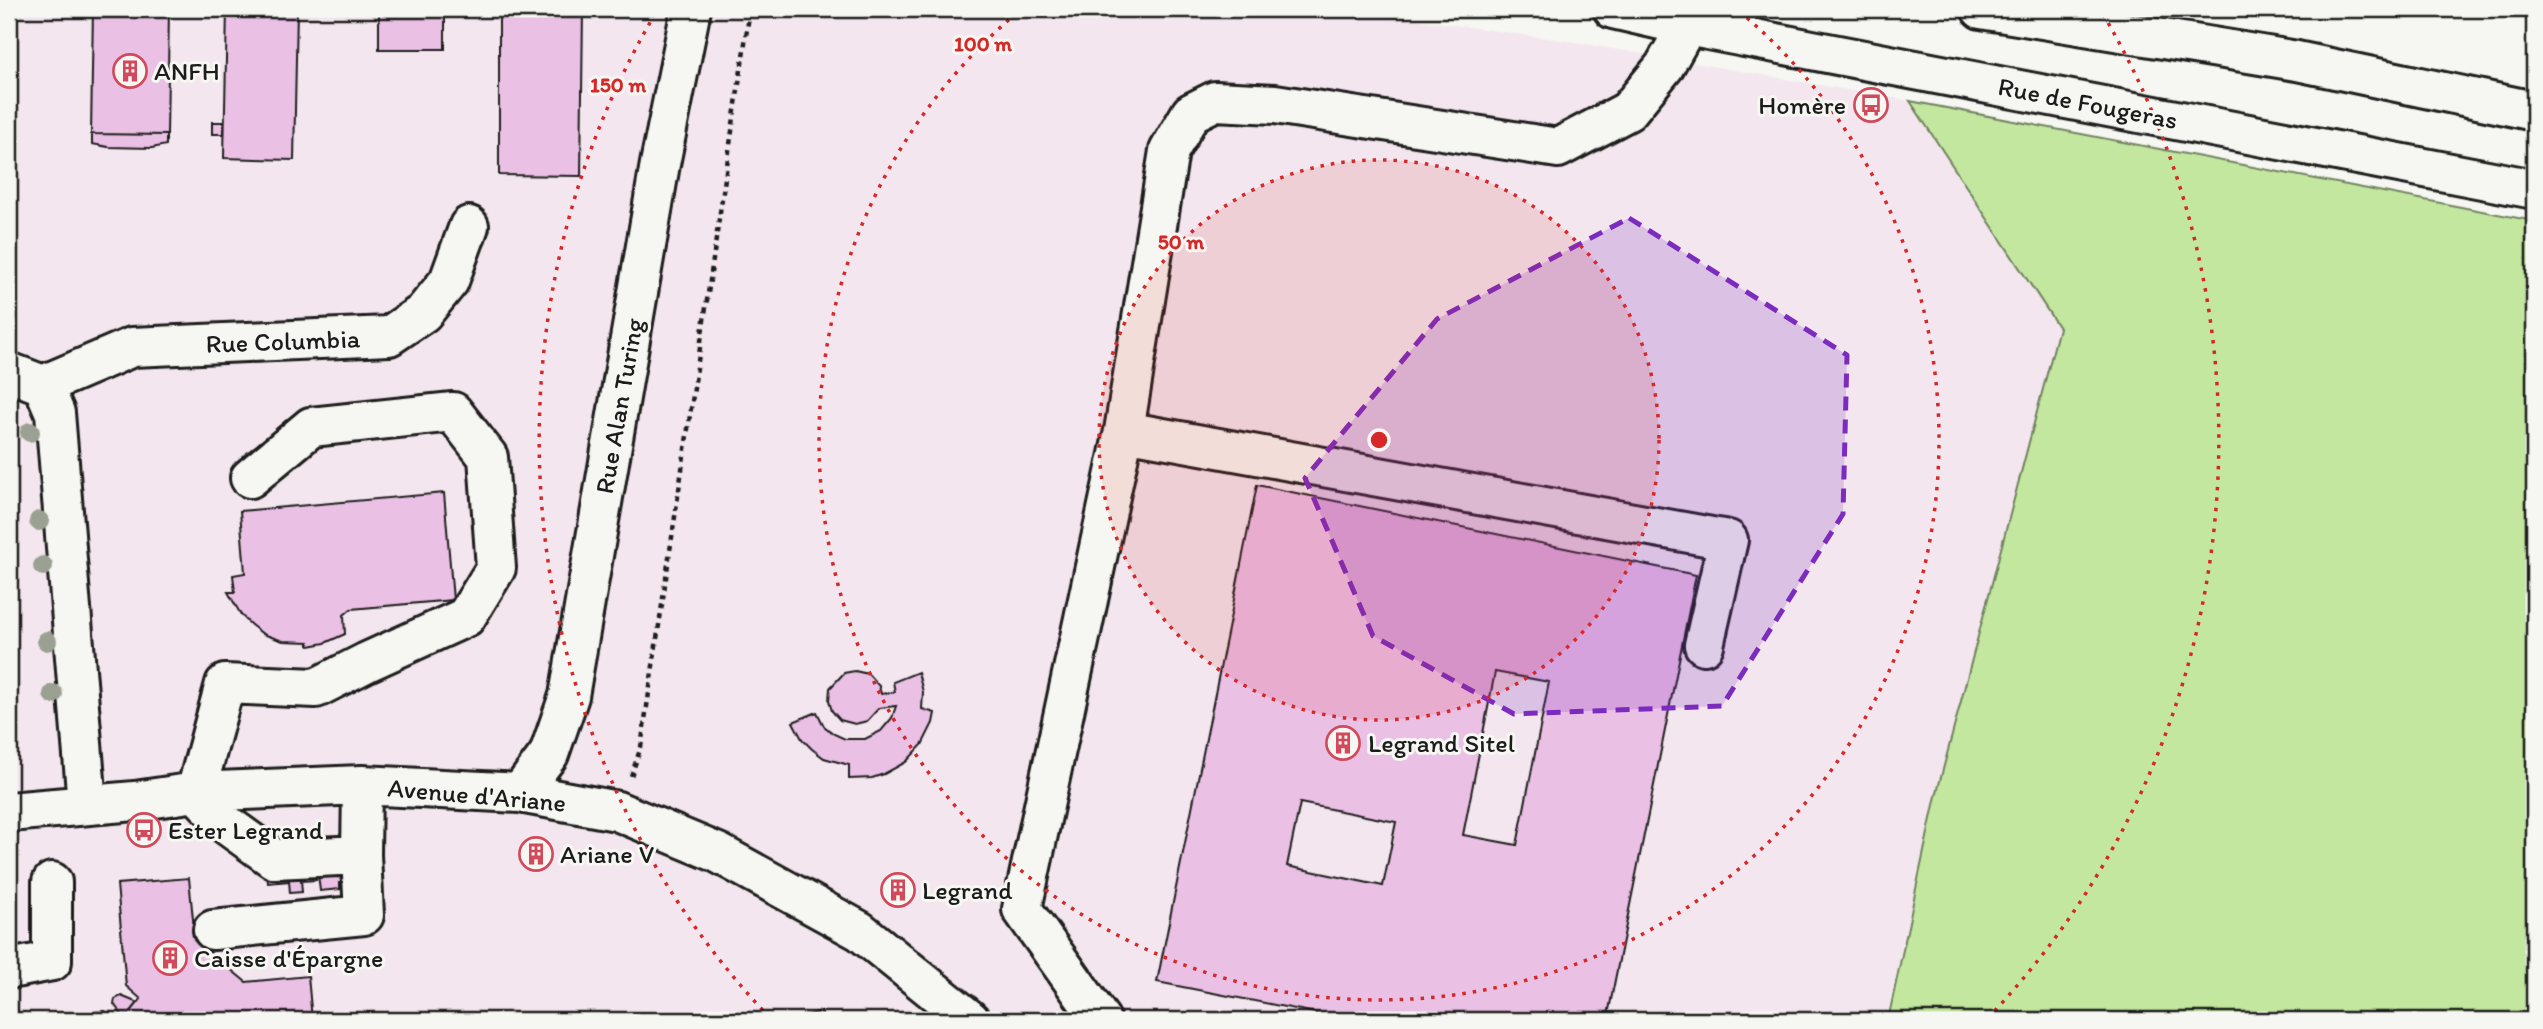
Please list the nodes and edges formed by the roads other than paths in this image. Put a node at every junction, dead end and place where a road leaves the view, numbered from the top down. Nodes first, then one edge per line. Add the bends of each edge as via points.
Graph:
1 (691, 9) edge
2 (1981, 9) edge
3 (1634, 11) edge
4 (1687, 26) junction
5 (2534, 111) edge
6 (2534, 188) edge
7 (469, 226) dead end
8 (26, 378) edge
9 (1124, 431) junction
10 (250, 478) dead end
11 (1704, 645) dead end
12 (362, 785) junction
13 (196, 792) junction
14 (520, 793) junction
15 (88, 804) junction
16 (9, 812) edge
17 (361, 855) junction
18 (52, 882) dead end
19 (213, 930) dead end
20 (9, 969) edge
21 (970, 1020) edge
22 (1101, 1020) edge

1 - 14 street, Rue Alan Turing via 660,163 569,696 549,754
2 - 5 street via 2297,61
3 - 4 street, Rue de Fougeras
4 - 6 street, Rue de Fougeras
4 - 9 street via 1664,67 1628,111 1558,148 1275,104 1215,101 1191,113 1169,151
7 - 8 street, Rue Columbia via 449,281 423,313 389,336 132,347
8 - 15 street, Rue Columbia via 55,413
9 - 11 street via 1728,540
9 - 22 street via 1022,909
10 - 13 street via 311,426 453,412 488,457 496,568 466,617 317,688 225,684
12 - 13 street, Avenue d'Ariane
12 - 14 street, Avenue d'Ariane
12 - 17 street
13 - 15 street, Avenue d'Ariane
13 - 17 street via 227,825 274,859
14 - 21 street, Avenue d'Ariane via 617,811 718,853 860,931
15 - 16 street, Avenue d'Ariane
17 - 19 street via 364,915
18 - 20 street via 52,961

